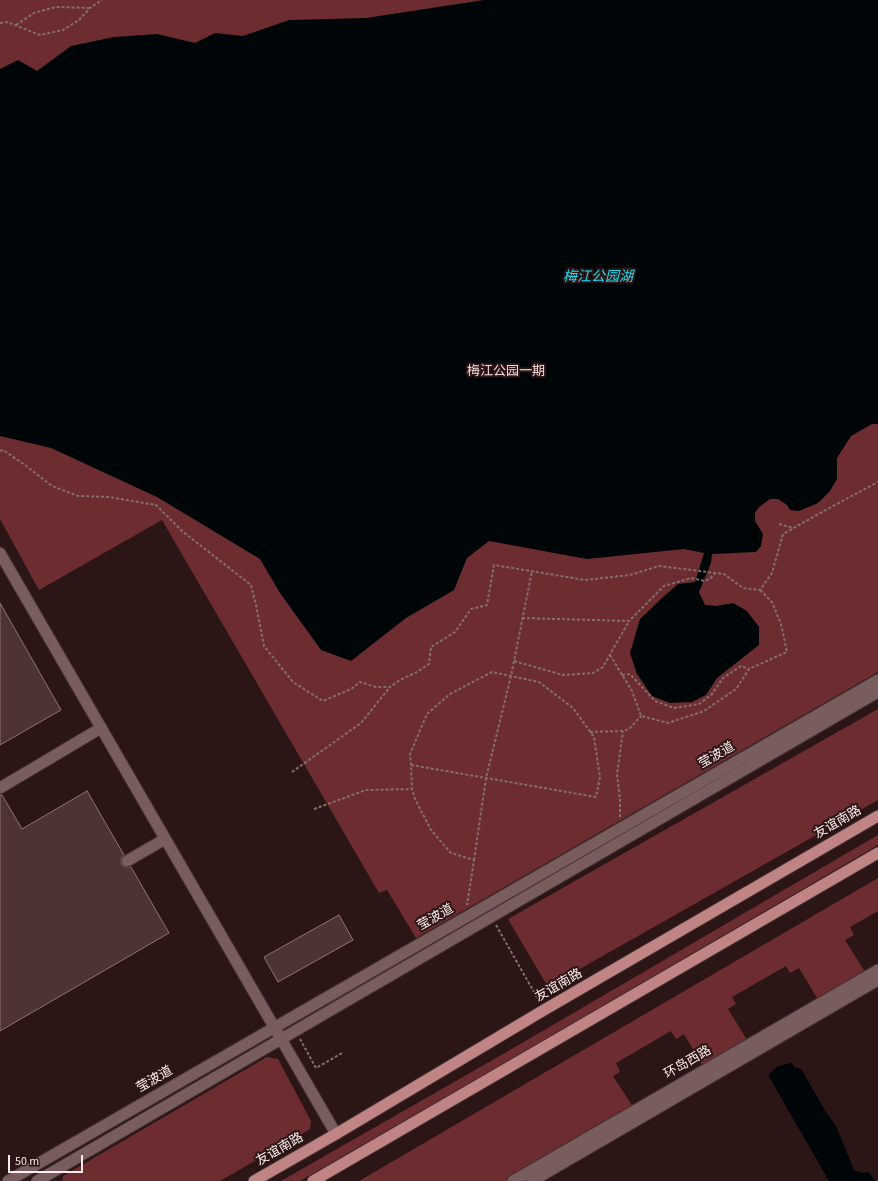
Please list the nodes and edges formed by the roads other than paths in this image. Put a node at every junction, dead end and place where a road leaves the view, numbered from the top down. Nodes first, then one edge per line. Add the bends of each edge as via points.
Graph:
1 (0, 553) edge
2 (878, 680) edge
3 (878, 692) edge
4 (101, 728) junction
5 (0, 788) edge
6 (878, 816) edge
7 (165, 839) junction
8 (878, 853) edge
9 (127, 861) dead end
10 (878, 970) edge
11 (878, 980) edge
12 (274, 1027) junction
13 (281, 1039) junction
14 (336, 1134) junction
15 (54, 1176) edge
16 (8, 1181) edge
17 (37, 1181) edge
18 (254, 1181) edge
19 (313, 1181) edge
20 (513, 1181) edge
21 (532, 1181) edge

1 - 4 street
2 - 12 street, 莹波道
3 - 13 street, 莹波道
4 - 5 street
4 - 7 street
6 - 14 main road, 友谊南路
7 - 9 street
7 - 12 street
8 - 19 main road
10 - 20 street, 环岛西路
11 - 21 street, 环岛西路
12 - 13 street
12 - 16 street, 莹波道
13 - 14 street
13 - 15 street, 莹波道
14 - 18 main road, 友谊南路
15 - 17 street, 莹波道

